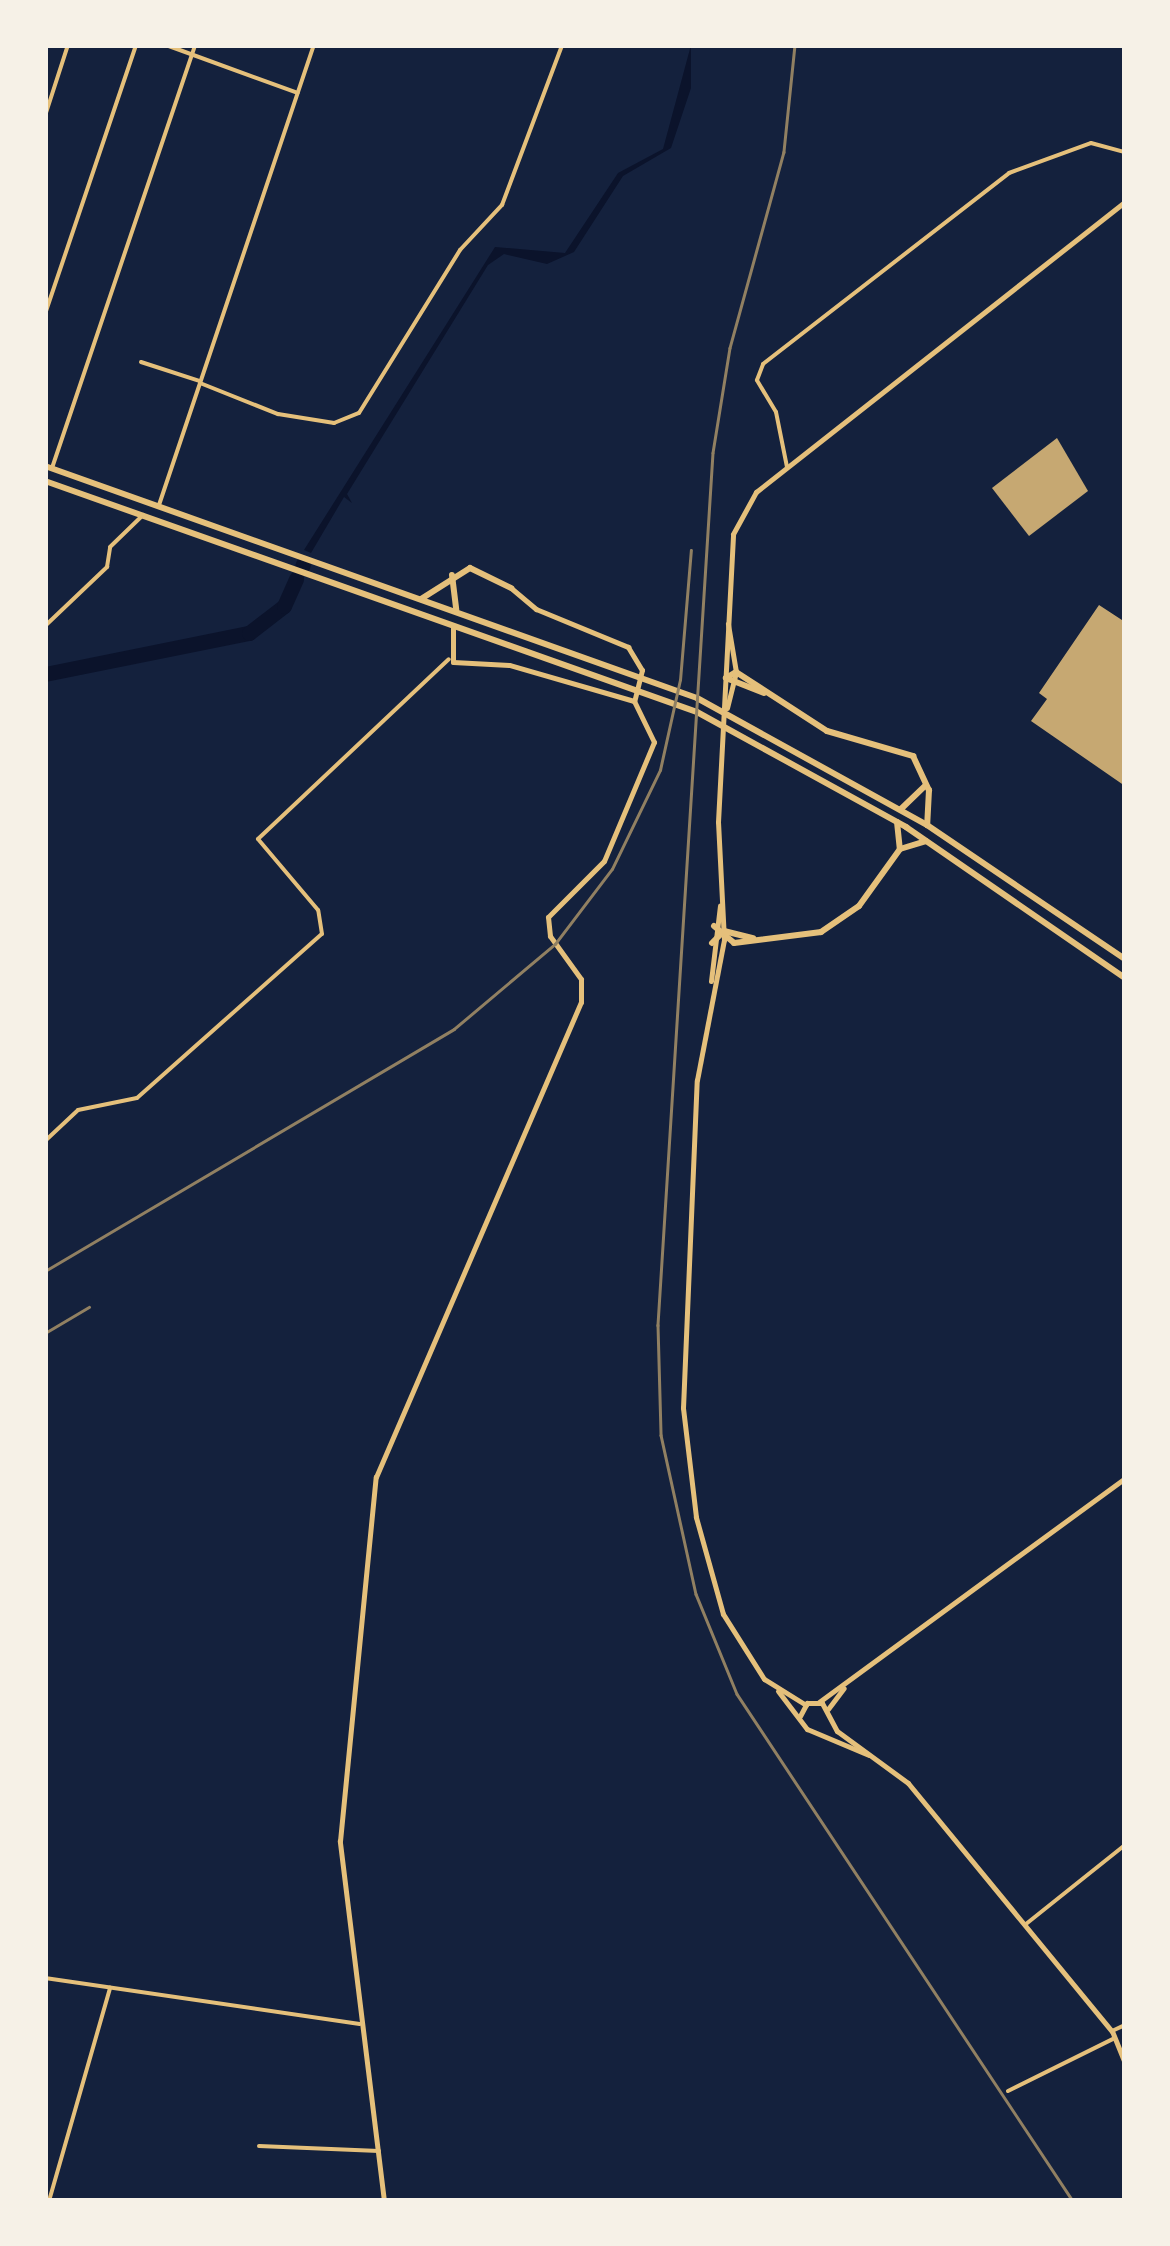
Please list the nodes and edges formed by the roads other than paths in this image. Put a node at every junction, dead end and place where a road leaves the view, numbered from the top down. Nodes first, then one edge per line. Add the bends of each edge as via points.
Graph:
1 (68, 45) edge
2 (136, 45) edge
3 (166, 45) edge
4 (195, 45) edge
5 (314, 45) edge
6 (562, 45) edge
7 (192, 54) junction
8 (298, 93) junction
9 (45, 116) edge
10 (1125, 152) edge
11 (1125, 202) edge
12 (45, 314) edge
13 (141, 362) dead end
14 (200, 382) junction
15 (49, 467) edge
16 (787, 467) junction
17 (45, 480) edge
18 (158, 506) junction
19 (143, 514) junction
20 (452, 575) junction
21 (511, 588) joint
22 (420, 599) junction
23 (456, 612) junction
24 (728, 624) junction
25 (45, 626) edge
26 (454, 626) junction
27 (449, 659) junction
28 (736, 672) junction
29 (726, 678) junction
30 (734, 684) junction
31 (764, 693) junction
32 (634, 701) junction
33 (725, 716) junction
34 (926, 786) junction
35 (901, 809) junction
36 (897, 822) junction
37 (927, 825) junction
38 (928, 841) junction
39 (900, 849) junction
40 (720, 906) junction
41 (714, 926) junction
42 (722, 936) junction
43 (712, 943) junction
44 (1125, 960) edge
45 (1125, 978) edge
46 (711, 986) junction
47 (45, 1141) edge
48 (1125, 1478) edge
49 (844, 1688) junction
50 (778, 1691) junction
51 (818, 1702) junction
52 (806, 1705) junction
53 (828, 1710) junction
54 (800, 1716) junction
55 (830, 1718) junction
56 (815, 1731) junction
57 (872, 1756) junction
58 (1125, 1845) edge
59 (1026, 1924) junction
60 (45, 1978) edge
61 (110, 1988) junction
62 (360, 2024) junction
63 (1125, 2026) edge
64 (1114, 2034) junction
65 (1125, 2064) edge
66 (1008, 2091) dead end
67 (259, 2146) dead end
68 (378, 2151) junction
69 (49, 2201) edge
70 (384, 2201) edge

1 - 9 street
2 - 12 street
3 - 7 street
4 - 7 street
5 - 8 street
6 - 14 street via 502,205 460,250 358,413 334,423 278,414
7 - 8 street
7 - 15 street
8 - 14 street
10 - 16 street via 1091,143 1009,173 763,364 756,380 776,412
11 - 16 street
13 - 14 street
14 - 18 street
15 - 18 main road
16 - 24 street via 736,522
17 - 19 main road
18 - 22 main road
19 - 25 street via 110,547 107,567
19 - 26 main road
20 - 21 main road via 482,569
20 - 22 main road
20 - 23 main road
21 - 32 street via 536,609 628,647 642,670
22 - 23 main road
23 - 35 main road via 592,657 835,770
24 - 28 street
24 - 29 street
26 - 27 street
26 - 36 main road via 696,712
27 - 32 street via 509,665
27 - 47 street via 258,839 318,910 322,934 136,1098 78,1110
28 - 29 main road
28 - 30 street
28 - 31 main road
29 - 30 main road
29 - 33 street
30 - 31 main road
30 - 33 street
31 - 34 main road via 836,735 900,748
32 - 62 street via 654,742 649,772 604,862 547,922 582,978 579,1007 376,1477 340,1841
33 - 40 street
34 - 35 main road
34 - 37 main road
35 - 37 main road
36 - 38 main road
36 - 39 main road
37 - 44 main road
38 - 39 main road
38 - 45 main road
39 - 42 main road via 843,921 752,938
40 - 41 street
40 - 42 street
41 - 42 main road
41 - 43 street
42 - 43 main road
42 - 46 street
43 - 46 street
46 - 50 street via 682,1313 688,1466 724,1614
48 - 49 street
49 - 51 street
49 - 53 street
50 - 52 street
50 - 54 street
51 - 52 street
51 - 53 street
52 - 54 street
53 - 55 street
54 - 56 street
55 - 56 street
55 - 57 street
56 - 57 street
57 - 59 street via 908,1783
58 - 59 street
59 - 64 street
60 - 61 street
61 - 62 street
61 - 69 street
62 - 68 street
63 - 64 street
64 - 65 street
64 - 66 street
67 - 68 street
68 - 70 street

